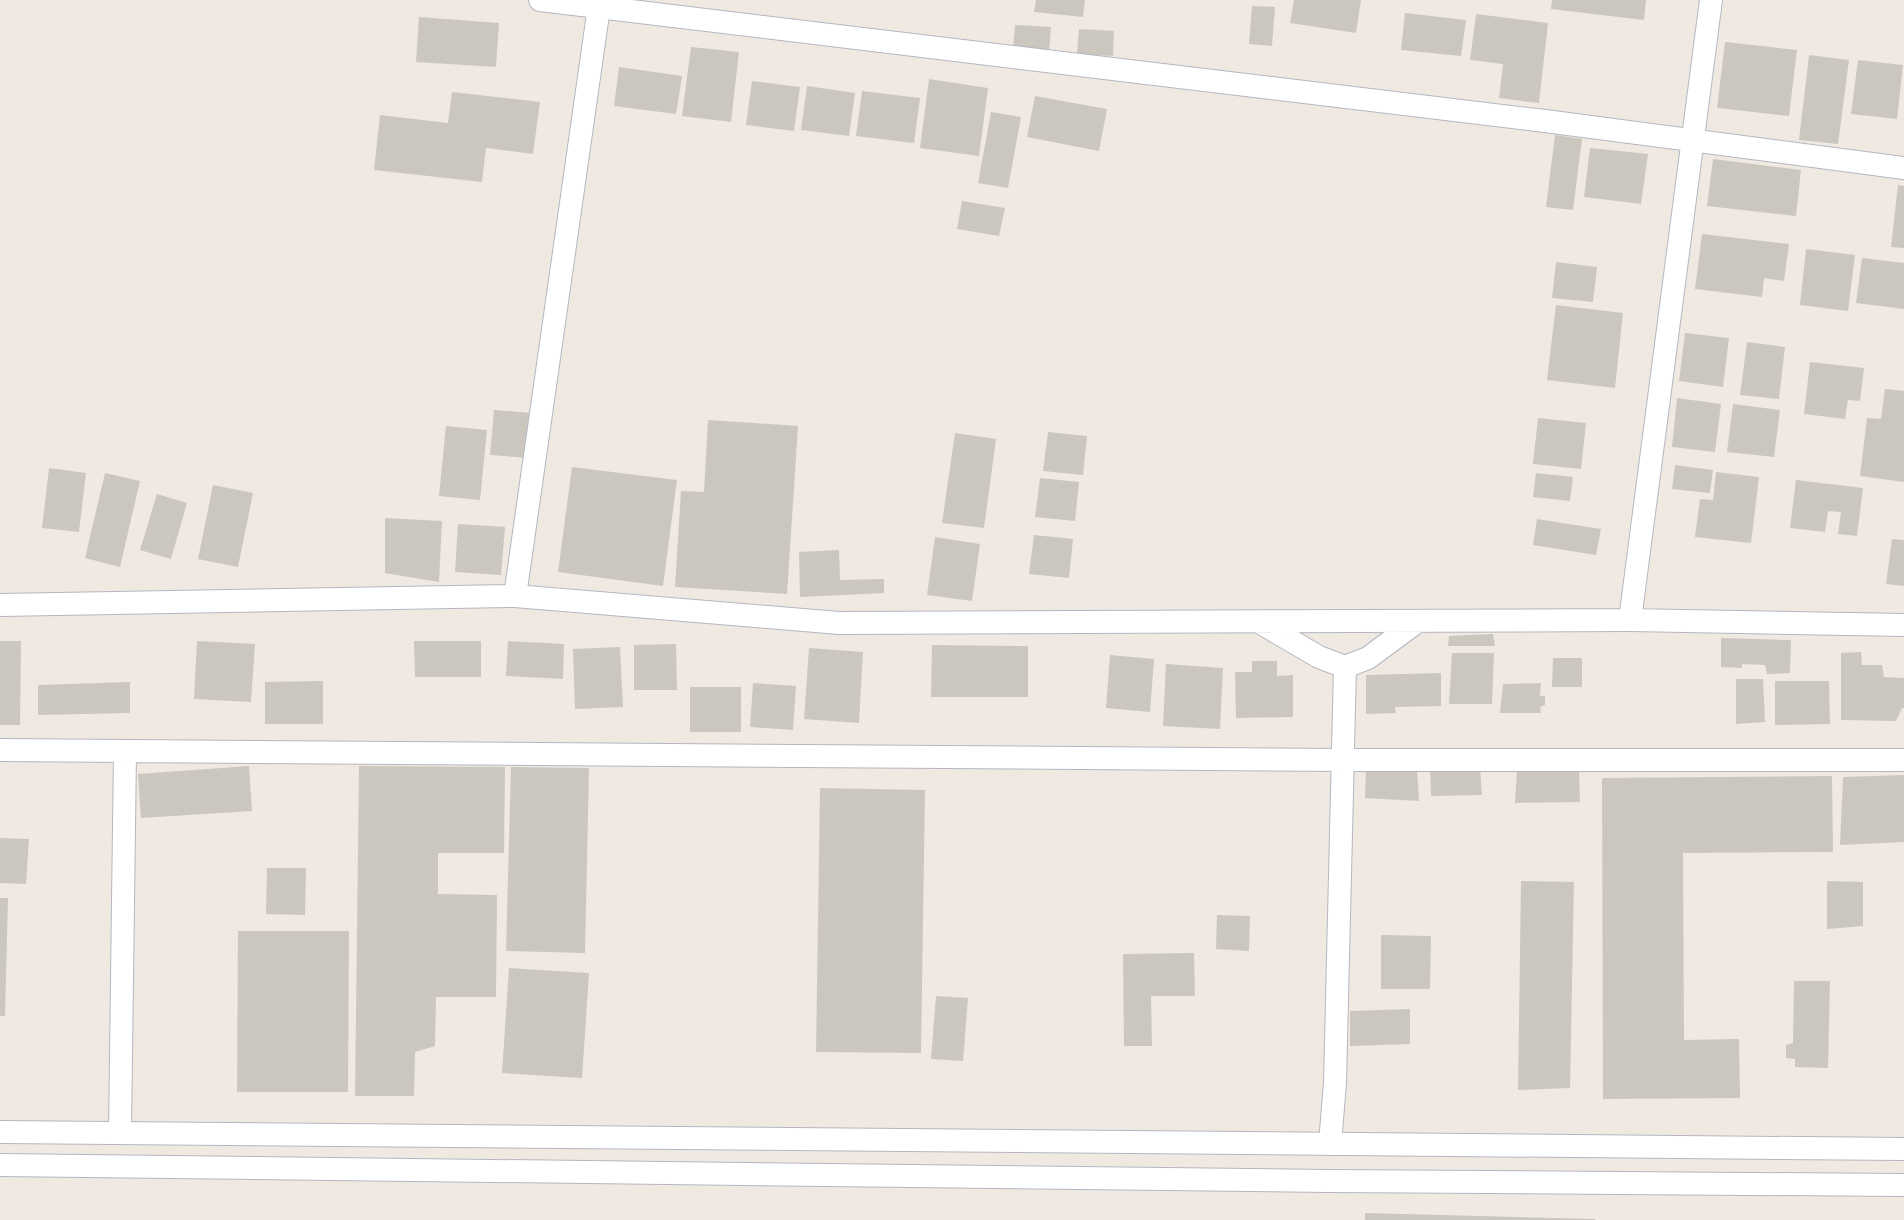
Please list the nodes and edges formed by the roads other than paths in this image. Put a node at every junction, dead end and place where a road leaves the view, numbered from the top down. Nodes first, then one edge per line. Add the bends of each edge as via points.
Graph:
1 (540, 0) edge
2 (1711, 0) edge
3 (599, 4) edge
4 (1692, 140) junction
5 (1904, 168) edge
6 (515, 596) junction
7 (0, 605) edge
8 (1630, 620) junction
9 (1258, 621) junction
10 (1418, 621) junction
11 (1904, 625) edge
12 (1345, 667) junction
13 (0, 750) edge
14 (125, 751) junction
15 (1342, 760) junction
16 (1904, 760) edge
17 (0, 1132) edge
18 (120, 1133) junction
19 (1330, 1144) junction
20 (1904, 1149) edge
21 (0, 1165) edge
22 (1904, 1185) edge

1 - 3 street
2 - 4 street
3 - 4 street
3 - 6 street
4 - 5 street
4 - 8 street
6 - 7 street
6 - 9 street via 839,623
8 - 10 street
8 - 11 street
9 - 10 street
9 - 12 street via 1319,657
10 - 12 street via 1368,658
12 - 15 street
13 - 14 street
14 - 15 street
14 - 18 street
15 - 16 street
15 - 19 street via 1335,1083
17 - 18 street
18 - 19 street
19 - 20 street
21 - 22 street via 1329,1181

